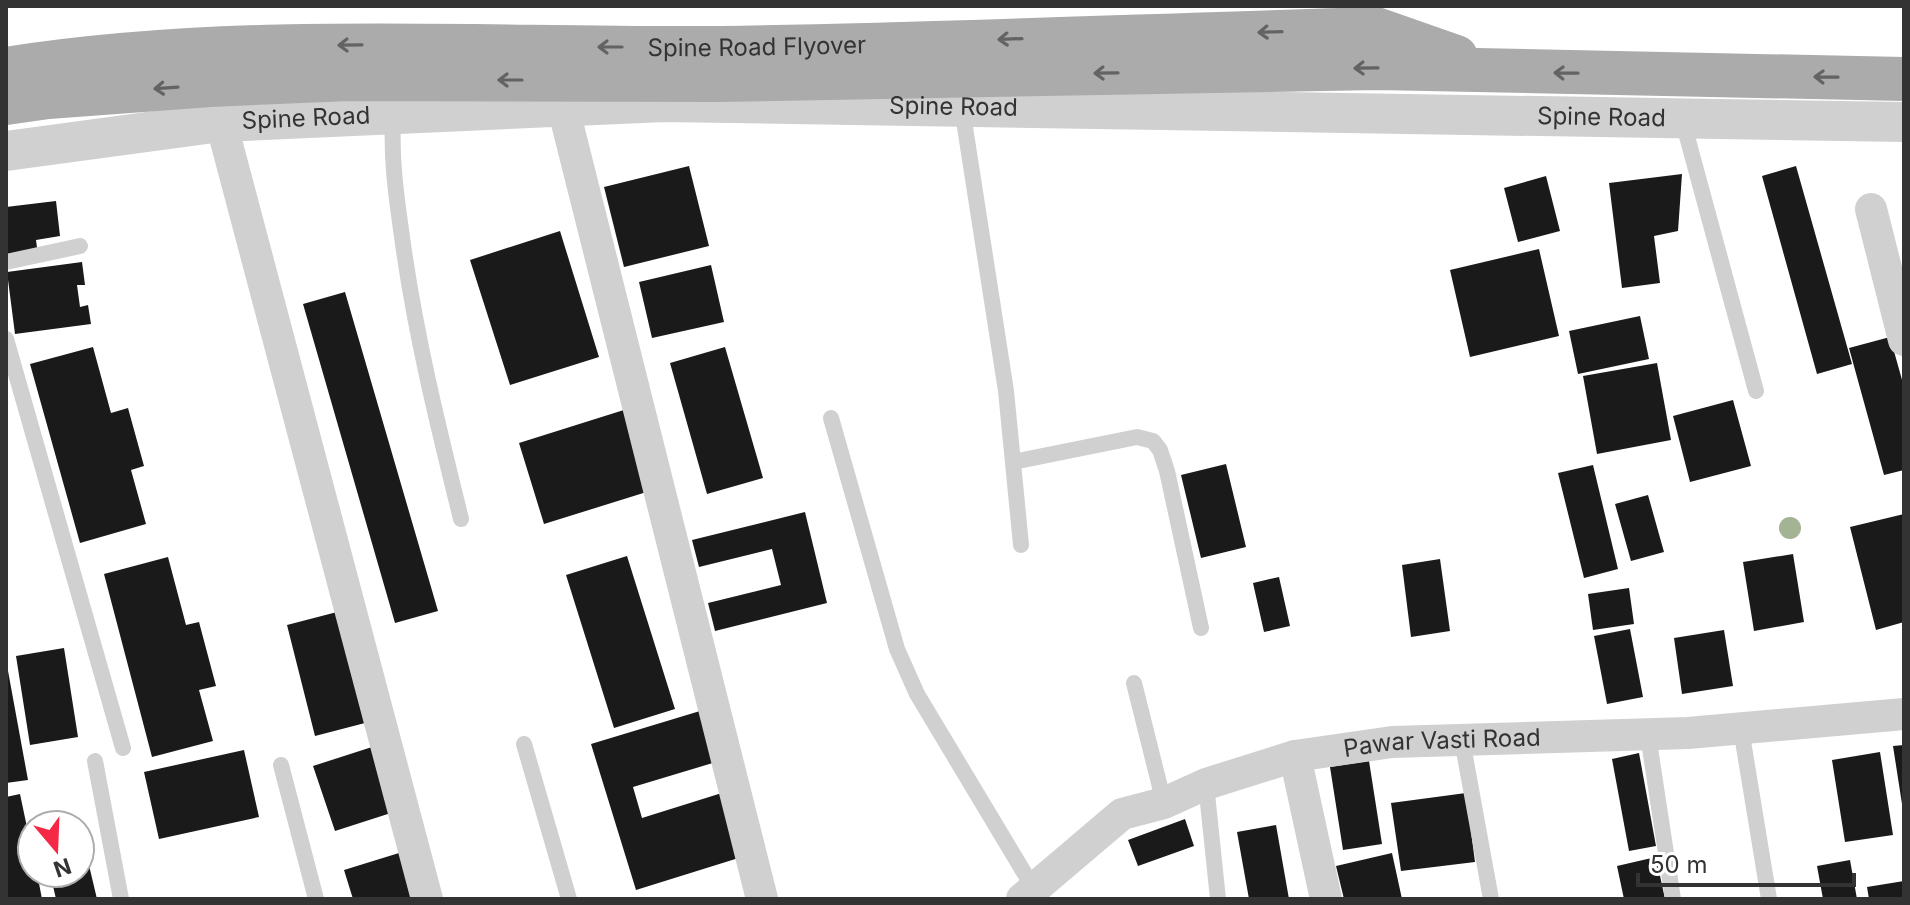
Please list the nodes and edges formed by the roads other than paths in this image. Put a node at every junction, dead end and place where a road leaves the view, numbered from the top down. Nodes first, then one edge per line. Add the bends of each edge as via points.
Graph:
1 (6, 69) edge
2 (1500, 72) junction
3 (1904, 79) edge
4 (6, 103) edge
5 (217, 104) junction
6 (563, 107) junction
7 (962, 107) junction
8 (393, 114) junction
9 (1682, 118) junction
10 (1904, 122) edge
11 (6, 151) edge
12 (1871, 209) dead end
13 (80, 246) dead end
14 (6, 262) edge
15 (6, 339) edge
16 (1904, 340) edge
17 (10, 371) edge
18 (1756, 391) dead end
19 (831, 418) dead end
20 (1013, 462) junction
21 (461, 519) dead end
22 (1021, 545) dead end
23 (1201, 628) dead end
24 (1134, 683) dead end
25 (1904, 714) edge
26 (1741, 729) junction
27 (1648, 735) junction
28 (1462, 740) junction
29 (524, 744) dead end
30 (123, 748) dead end
31 (1295, 756) junction
32 (95, 761) dead end
33 (281, 765) dead end
34 (1206, 784) junction
35 (1164, 803) junction
36 (1028, 894) edge
37 (121, 899) edge
38 (316, 899) edge
39 (427, 899) edge
40 (569, 899) edge
41 (762, 899) edge
42 (1218, 899) edge
43 (1326, 899) edge
44 (1491, 899) edge
45 (1673, 899) edge
46 (1769, 899) edge

2 -> 1 main road, Spine Road Flyover via 1376,29 721,48 207,49
3 -> 2 main road, Spine Road
2 -> 5 main road, Spine Road via 1378,68 719,80 349,79
5 -> 4 main road, Spine Road via 48,97
5 - 8 street, Spine Road
5 - 11 street, Spine Road
5 - 39 street
6 - 7 street, Spine Road via 664,102
6 - 8 street, Spine Road
6 - 41 street
7 - 9 street, Spine Road
7 - 20 lane
8 - 21 lane via 391,158 405,263
9 - 10 street, Spine Road
9 - 18 lane
12 - 16 street
13 - 14 lane
15 - 17 lane
17 - 30 lane
19 - 36 lane via 897,649
20 - 22 lane
20 - 23 lane via 1137,437 1153,441 1167,471
24 - 35 lane
25 - 26 street, Pawar Vasti Road
26 - 27 street, Pawar Vasti Road
26 - 46 lane
27 - 28 street, Pawar Vasti Road
27 - 45 lane
28 - 31 street, Pawar Vasti Road via 1392,742
28 - 44 lane
29 - 40 lane
31 - 34 street, Pawar Vasti Road
31 - 43 street
32 - 37 lane
33 - 38 lane
34 - 35 street, Pawar Vasti Road
34 - 42 lane
35 - 36 street, Pawar Vasti Road via 1122,814

